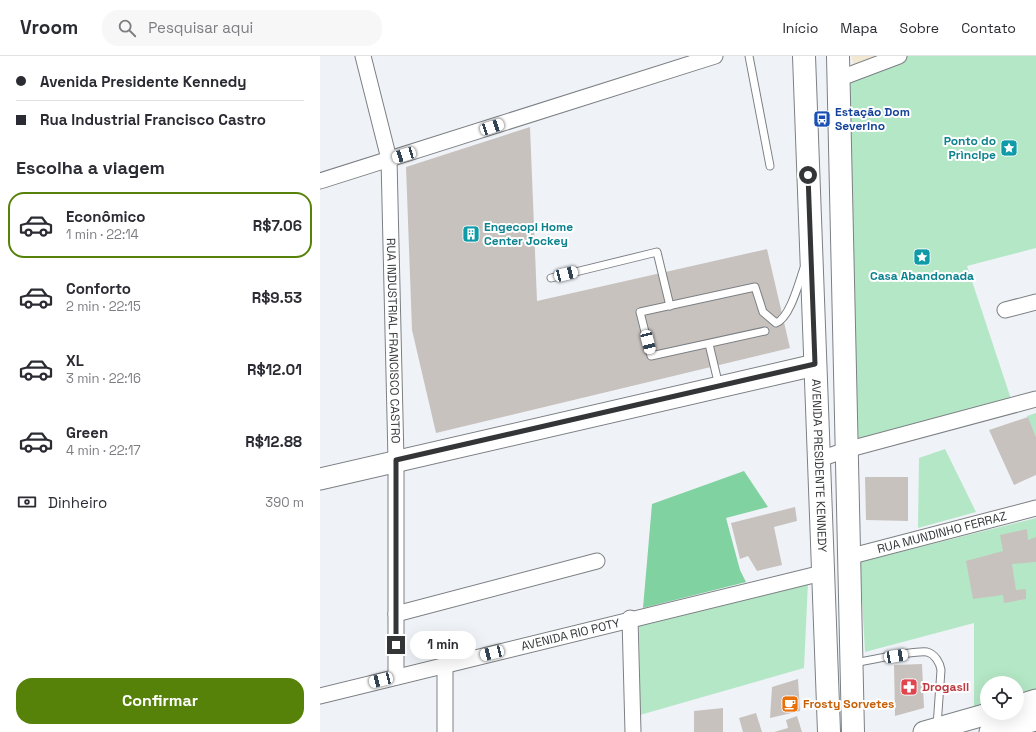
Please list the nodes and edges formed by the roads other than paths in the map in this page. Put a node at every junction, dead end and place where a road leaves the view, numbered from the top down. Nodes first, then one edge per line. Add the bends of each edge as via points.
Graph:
1 (363, 56) edge
2 (715, 56) edge
3 (749, 56) edge
4 (804, 56) edge
5 (838, 56) edge
6 (899, 56) edge
7 (698, 59) edge
8 (838, 79) junction
9 (389, 159) junction
10 (770, 166) dead end
11 (320, 181) edge
12 (811, 251) junction
13 (551, 278) dead end
14 (1036, 302) edge
15 (670, 306) junction
16 (1005, 310) dead end
17 (765, 331) dead end
18 (709, 344) junction
19 (815, 364) junction
20 (719, 386) junction
21 (1036, 399) edge
22 (846, 450) junction
23 (820, 459) junction
24 (396, 460) junction
25 (320, 479) edge
26 (1036, 508) edge
27 (848, 556) junction
28 (597, 561) dead end
29 (822, 573) junction
30 (396, 614) junction
31 (630, 618) junction
32 (851, 664) junction
33 (445, 665) junction
34 (396, 677) junction
35 (320, 696) edge
36 (1036, 700) edge
37 (1024, 704) edge
38 (980, 716) edge
39 (1036, 720) edge
40 (931, 730) edge
41 (445, 732) edge
42 (633, 732) edge
43 (829, 732) edge
44 (852, 732) edge
45 (990, 732) edge

1 - 9 street, RUA INDUSTRIAL FRANCISCO CASTRO
2 - 7 street
3 - 10 lane
4 - 12 main road, AVENIDA PRESIDENTE KENNEDY
5 - 8 main road
6 - 8 street
7 - 9 street
8 - 22 main road
9 - 11 street
9 - 24 street, RUA INDUSTRIAL FRANCISCO CASTRO
12 - 15 lane via 781,321 776,322 763,312 755,287
12 - 19 main road, AVENIDA PRESIDENTE KENNEDY
13 - 15 lane via 657,252
14 - 16 street
15 - 18 lane via 640,312 651,356
17 - 18 lane
18 - 20 lane
19 - 20 street
19 - 23 main road, AVENIDA PRESIDENTE KENNEDY
20 - 24 street
21 - 22 street
22 - 23 street
22 - 27 main road
23 - 29 main road, AVENIDA PRESIDENTE KENNEDY
24 - 25 street
24 - 30 street, RUA INDUSTRIAL FRANCISCO CASTRO
26 - 27 street, RUA MUNDINHO FERRAZ
27 - 32 main road
28 - 30 street
29 - 31 street, AVENIDA RIO POTY
29 - 43 main road, AVENIDA PRESIDENTE KENNEDY
30 - 34 street, RUA INDUSTRIAL FRANCISCO CASTRO
31 - 33 street, AVENIDA RIO POTY
31 - 42 street
32 - 40 lane via 927,652 934,656 940,663 941,670
32 - 44 main road
33 - 34 street, AVENIDA RIO POTY
33 - 41 street
34 - 35 street, AVENIDA RIO POTY
36 - 37 street
38 - 40 street
39 - 45 street

